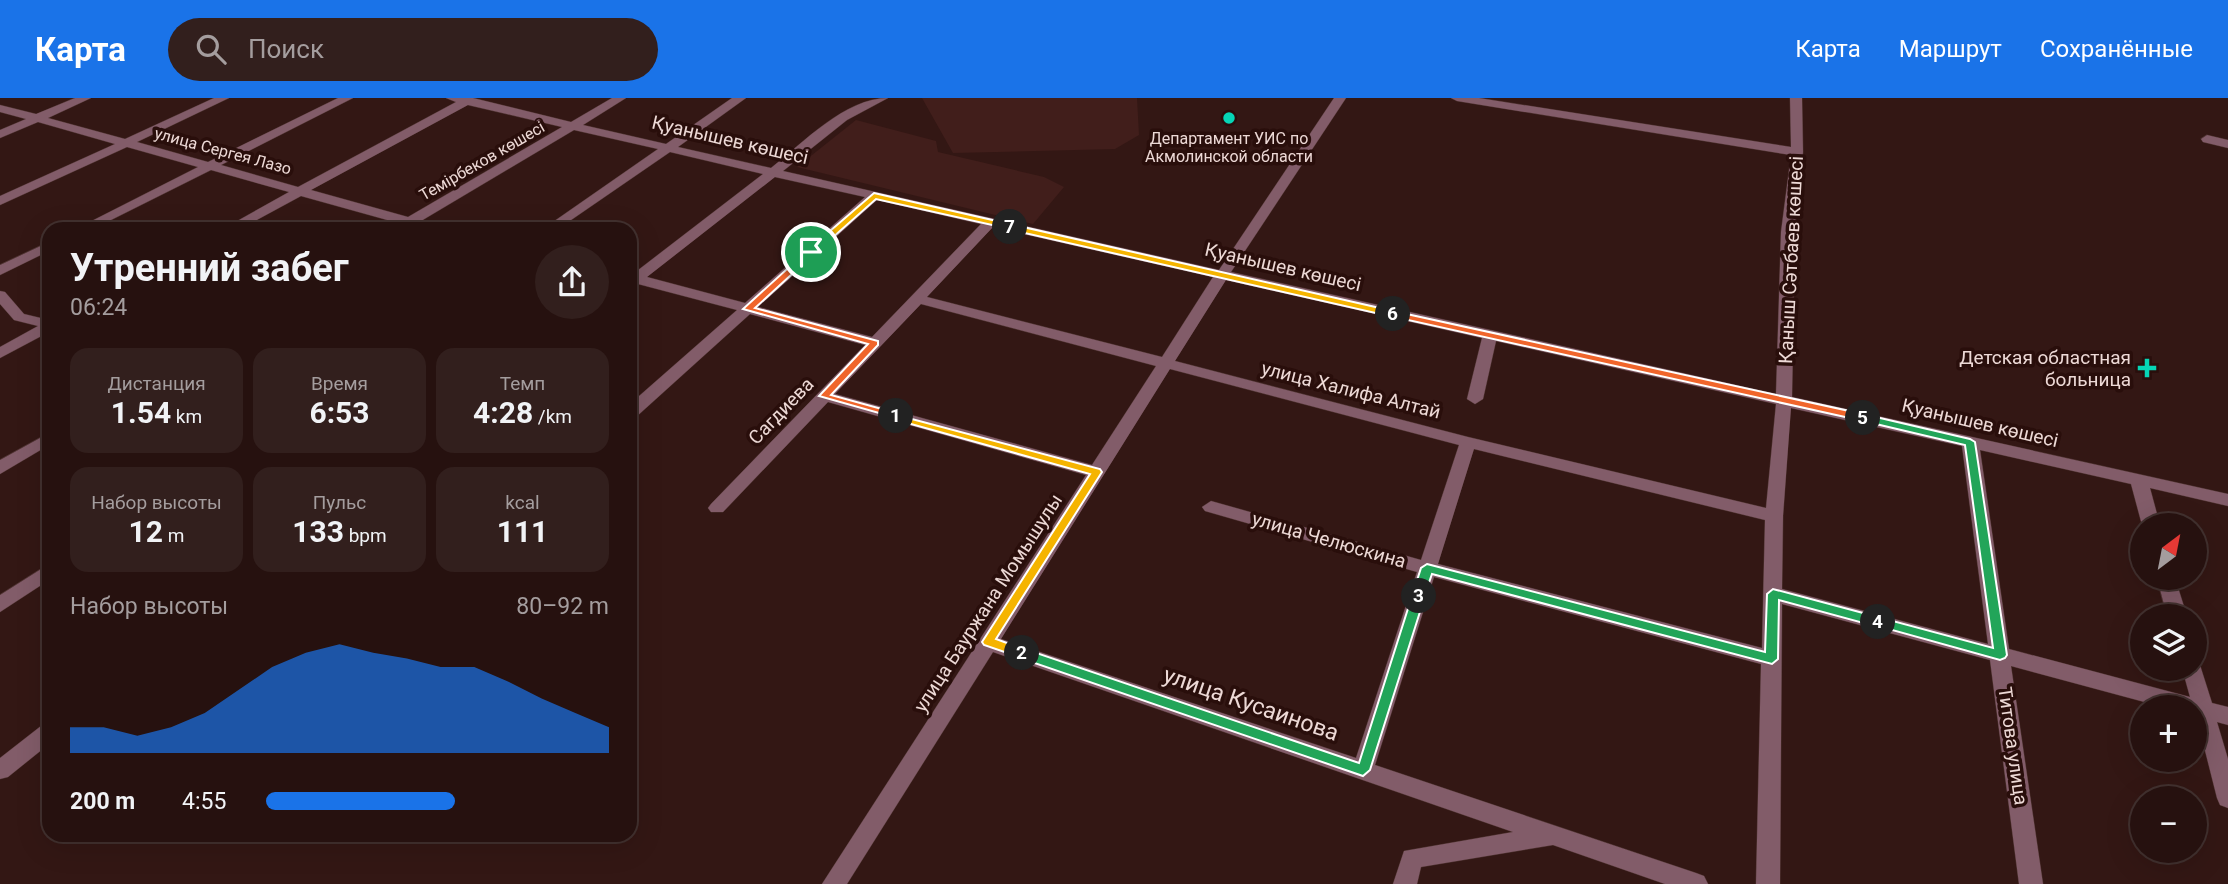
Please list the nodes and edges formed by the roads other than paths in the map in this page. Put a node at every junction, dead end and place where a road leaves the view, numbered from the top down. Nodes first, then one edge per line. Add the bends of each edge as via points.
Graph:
1 (85, 98) edge
2 (223, 98) edge
3 (347, 98) edge
4 (620, 98) edge
5 (740, 98) edge
6 (883, 98) edge
7 (1340, 98) edge
8 (1457, 98) edge
9 (1796, 98) edge
10 (464, 99) edge
11 (0, 108) edge
12 (36, 119) junction
13 (573, 126) junction
14 (0, 134) edge
15 (2207, 139) dead end
16 (126, 143) junction
17 (2228, 144) edge
18 (668, 147) junction
19 (1797, 152) junction
20 (211, 166) junction
21 (774, 172) junction
22 (302, 190) junction
23 (874, 196) junction
24 (0, 201) edge
25 (97, 222) edge
26 (243, 222) edge
27 (391, 222) edge
28 (409, 222) edge
29 (560, 222) edge
30 (991, 222) junction
31 (42, 250) edge
32 (0, 271) edge
33 (1222, 275) junction
34 (637, 276) edge
35 (637, 281) edge
36 (0, 295) edge
37 (918, 299) junction
38 (748, 309) junction
39 (42, 323) edge
40 (42, 329) edge
41 (1490, 336) junction
42 (875, 343) junction
43 (0, 353) edge
44 (1165, 364) junction
45 (824, 396) junction
46 (1475, 399) dead end
47 (1784, 400) junction
48 (637, 407) edge
49 (42, 442) edge
50 (1468, 442) junction
51 (1970, 442) junction
52 (0, 468) edge
53 (1096, 472) junction
54 (2138, 481) junction
55 (2228, 500) edge
56 (1211, 507) dead end
57 (717, 508) dead end
58 (2147, 513) edge
59 (1774, 516) junction
60 (1427, 568) junction
61 (42, 576) edge
62 (1773, 594) junction
63 (0, 605) edge
64 (988, 642) junction
65 (2000, 655) junction
66 (1772, 659) junction
67 (2151, 695) edge
68 (2207, 710) edge
69 (2228, 716) edge
70 (2207, 720) edge
71 (42, 737) edge
72 (0, 770) edge
73 (1363, 770) junction
74 (2228, 798) edge
75 (1554, 835) junction
76 (834, 884) edge
77 (1405, 884) edge
78 (1696, 884) edge
79 (1768, 884) edge
80 (2031, 884) edge

1 - 12 street
2 - 16 street
3 - 20 street
4 - 13 street, Темірбеков көшесі
5 - 18 street
6 - 21 street via 843,118
7 - 33 street, улица Бауржана Момышулы
8 - 19 street via 1569,111
9 - 19 street, Қаныш Сәтбаев көшесі
10 - 13 street, Қуанышев көшесі
10 - 22 street
11 - 12 street, улица Сергея Лазо
12 - 14 street
12 - 16 street, улица Сергея Лазо
13 - 18 street, Қуанышев көшесі
13 - 28 street, Темірбеков көшесі
15 - 17 street
16 - 20 street, улица Сергея Лазо
16 - 24 street
18 - 21 street, Қуанышев көшесі
18 - 29 street
19 - 47 street, Қаныш Сәтбаев көшесі via 1788,232
20 - 22 street, улица Сергея Лазо
20 - 25 street
21 - 23 street, Қуанышев көшесі
21 - 34 street
22 - 26 street
22 - 27 street, улица Сергея Лазо
23 - 30 street, Қуанышев көшесі
23 - 38 street
30 - 33 street, Қуанышев көшесі
30 - 37 street, Сагдиева
31 - 32 street
33 - 41 street, Қуанышев көшесі
33 - 44 street, улица Бауржана Момышулы
35 - 38 street
36 - 39 street via 19,317
37 - 42 street, Сагдиева
37 - 44 street, улица Халифа Алтай
38 - 42 street
38 - 48 street
40 - 43 street
41 - 46 street
41 - 47 street, Қуанышев көшесі
42 - 45 street, Сагдиева
44 - 50 street, улица Халифа Алтай
44 - 53 street, улица Бауржана Момышулы
45 - 53 street
45 - 57 street, Сагдиева
47 - 51 street, Қуанышев көшесі
47 - 59 street, Қаныш Сәтбаев көшесі
49 - 52 street
50 - 59 street, улица Халифа Алтай
50 - 60 street
51 - 54 street, Қуанышев көшесі
51 - 65 street, Титова улица
53 - 64 street, улица Бауржана Момышулы
54 - 55 street, Қуанышев көшесі
54 - 58 street
56 - 60 street, улица Челюскина
59 - 62 street, Қаныш Сәтбаев көшесі
60 - 66 street, улица Челюскина
60 - 73 street
61 - 63 street
62 - 65 street
62 - 66 street, Қаныш Сәтбаев көшесі
64 - 73 street, улица Кусаинова
64 - 76 street, улица Бауржана Момышулы
65 - 67 street
65 - 80 street, Титова улица
66 - 79 street, Қаныш Сәтбаев көшесі
68 - 69 street
70 - 74 street
71 - 72 street
73 - 75 street, улица Кусаинова
75 - 77 street via 1412,858
75 - 78 street, улица Кусаинова

